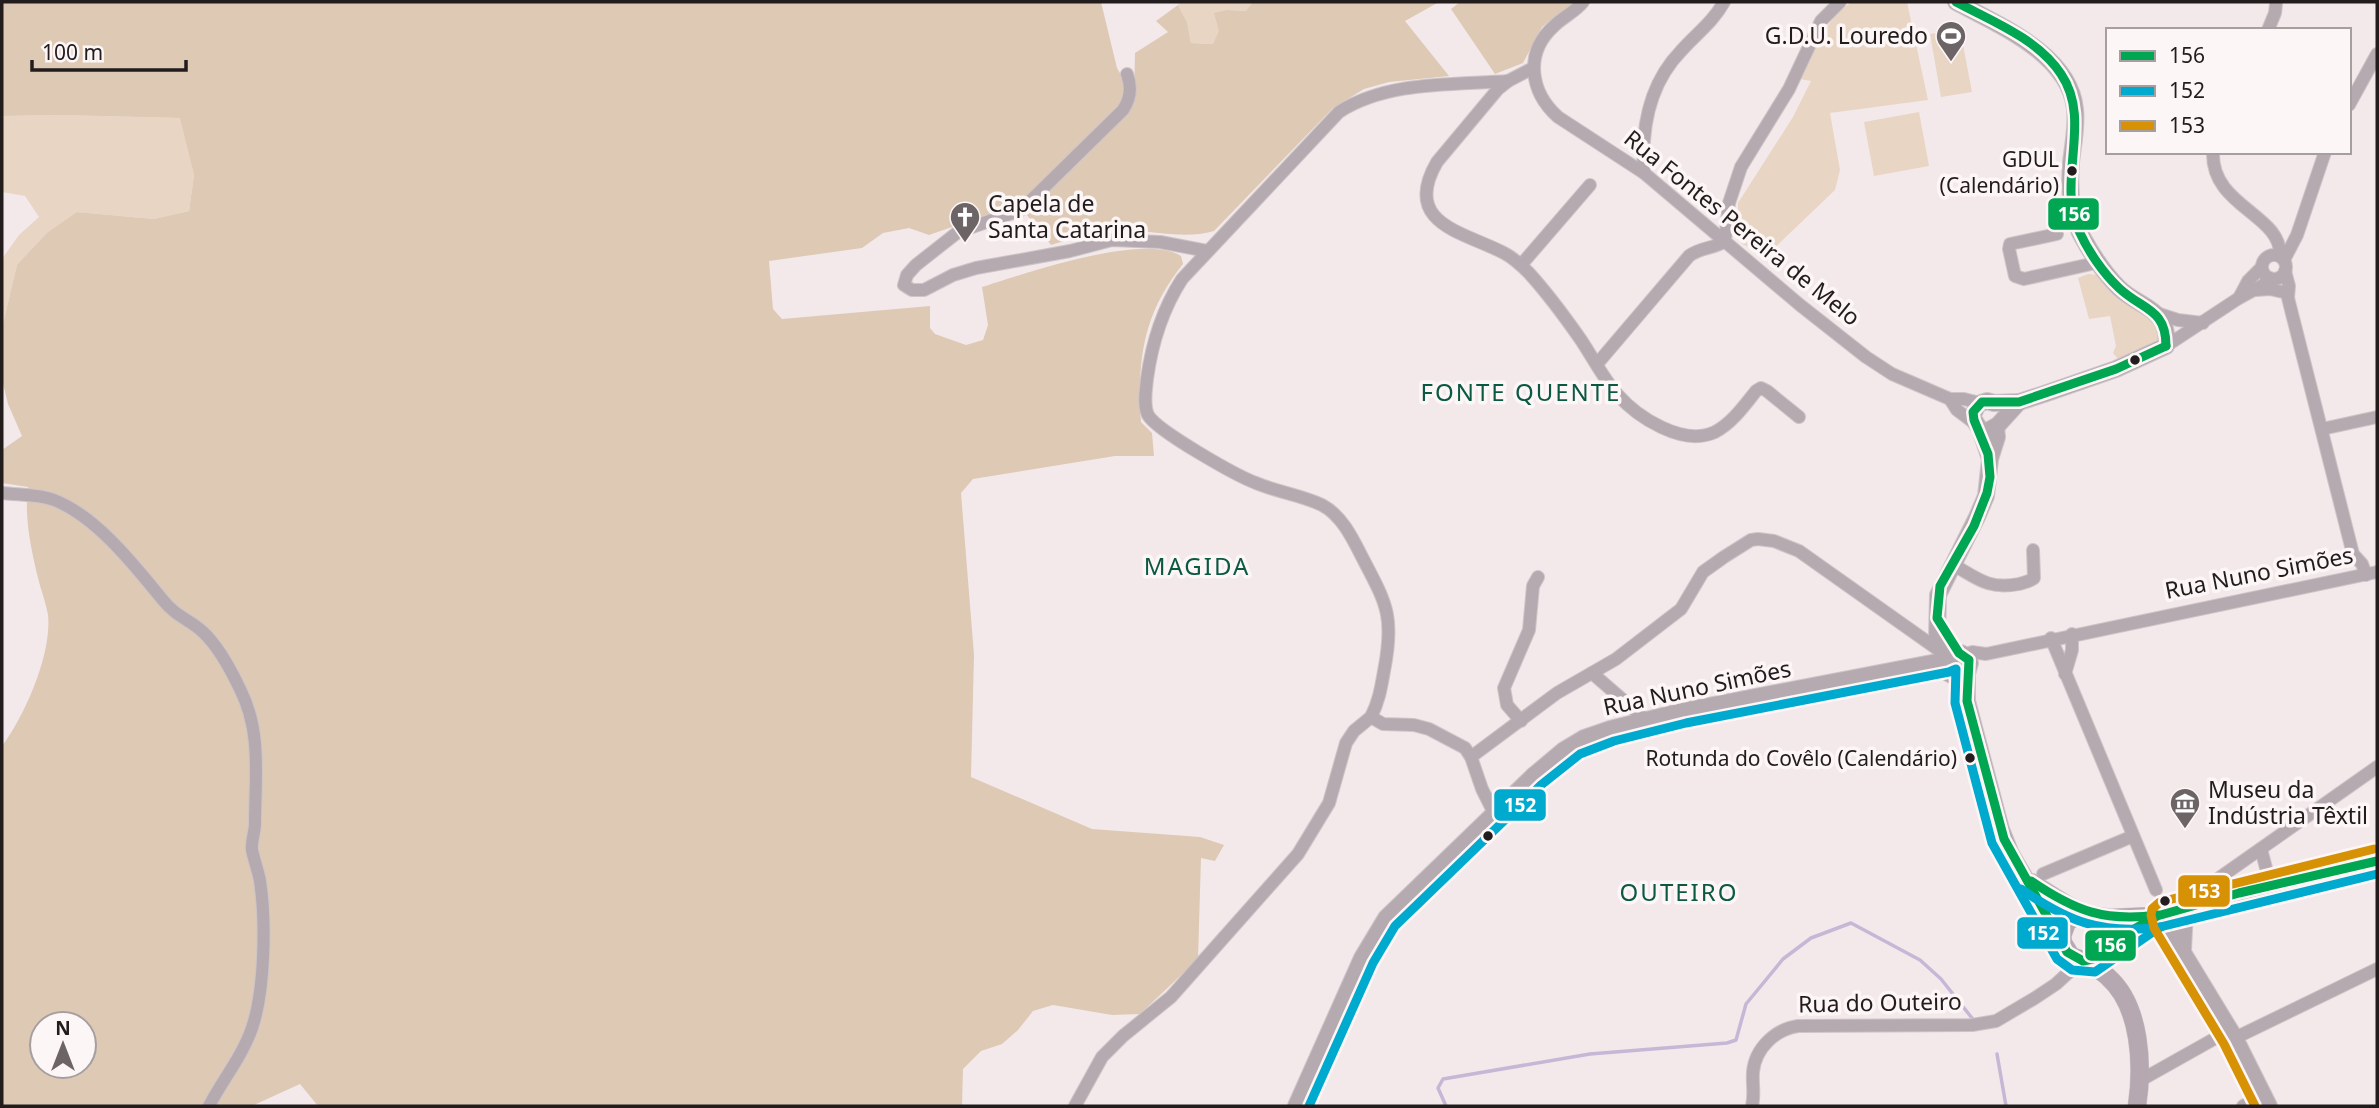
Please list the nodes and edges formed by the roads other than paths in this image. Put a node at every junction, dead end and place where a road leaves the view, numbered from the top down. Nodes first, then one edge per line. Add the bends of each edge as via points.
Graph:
1 (1583, 2) edge
2 (1724, 2) edge
3 (1840, 2) edge
4 (1956, 2) edge
5 (2276, 3) edge
6 (2269, 28) edge
7 (2377, 54) edge
8 (1533, 68) junction
9 (1127, 74) dead end
10 (1508, 81) junction
11 (2351, 101) edge
12 (2213, 154) edge
13 (2324, 154) edge
14 (1644, 173) junction
15 (1590, 185) dead end
16 (2057, 234) dead end
17 (2272, 234) junction
18 (2297, 235) junction
19 (1725, 241) junction
20 (1207, 251) junction
21 (2100, 262) junction
22 (1521, 265) junction
23 (2274, 267) junction
24 (2256, 290) junction
25 (2286, 295) junction
26 (2239, 298) junction
27 (2156, 313) junction
28 (2203, 323) junction
29 (2166, 346) junction
30 (1597, 364) junction
31 (1950, 399) junction
32 (2019, 401) junction
33 (1987, 403) junction
34 (1799, 416) dead end
35 (2377, 417) edge
36 (1987, 424) junction
37 (2322, 429) junction
38 (2, 493) edge
39 (2033, 550) dead end
40 (2353, 554) junction
41 (1952, 564) junction
42 (2372, 573) edge
43 (1538, 577) dead end
44 (2349, 578) junction
45 (1937, 618) junction
46 (2073, 634) junction
47 (2051, 638) junction
48 (1948, 660) junction
49 (1592, 673) junction
50 (2065, 674) junction
51 (1371, 716) junction
52 (1646, 720) junction
53 (1521, 721) junction
54 (1471, 757) junction
55 (2377, 767) edge
56 (1494, 813) junction
57 (2133, 836) junction
58 (2261, 849) junction
59 (2377, 861) edge
60 (2043, 874) dead end
61 (2026, 877) junction
62 (2272, 887) junction
63 (2156, 890) dead end
64 (2202, 890) dead end
65 (2185, 909) junction
66 (2092, 915) junction
67 (2159, 915) junction
68 (2106, 949) junction
69 (2183, 950) junction
70 (2074, 954) junction
71 (2377, 970) edge
72 (2110, 978) junction
73 (2232, 1034) junction
74 (2141, 1080) junction
75 (2266, 1101) edge
76 (209, 1106) edge
77 (1075, 1106) edge
78 (1296, 1106) edge
79 (1752, 1106) edge
80 (2137, 1106) edge
81 (2243, 1106) edge

1 - 8 street via 1547,34
2 - 14 street via 1674,58 1655,88 1644,131
3 - 19 street via 1821,20 1789,89 1741,167 1729,203
4 - 21 street via 2047,57 2070,88 2076,120 2072,207 2084,241
5 - 6 street
7 - 11 street
8 - 10 street
8 - 14 street, Rua Fontes Pereira de Melo via 1536,87 1548,108
9 - 20 street via 1129,101 1123,110 1021,210 958,232 916,265 904,285 925,290 976,268 1112,240 1160,242
10 - 20 street via 1388,92 1353,102 1326,124
10 - 22 street via 1437,162 1429,175 1427,198 1433,215 1452,231
12 - 17 street via 2214,169 2224,188
13 - 18 street
14 - 19 street, Rua Fontes Pereira de Melo
15 - 22 street
16 - 21 street via 2010,244 2015,276 2024,279
17 - 18 street
17 - 23 street via 2280,247
18 - 23 street
19 - 30 street via 1689,256
19 - 31 street, Rua Fontes Pereira de Melo via 1866,358
20 - 51 street via 1173,293 1157,327 1146,410 1162,429 1242,477 1320,505 1340,521 1380,592 1388,618 1390,645 1381,695
21 - 27 street via 2119,287
22 - 30 street
23 - 24 street, Rua Fontes Pereira de Melo
23 - 25 street
23 - 26 street, Rua Fontes Pereira de Melo via 2248,281
24 - 25 street, Rua Fontes Pereira de Melo
24 - 26 street, Rua Fontes Pereira de Melo
25 - 37 street
26 - 28 street, Rua Fontes Pereira de Melo
27 - 28 street
27 - 29 street via 2164,322
28 - 29 street, Rua Fontes Pereira de Melo
29 - 32 street, Rua Fontes Pereira de Melo via 2096,376
30 - 34 street via 1617,394 1667,431 1704,435 1716,431 1761,388
31 - 33 street, Rua Fontes Pereira de Melo
31 - 36 street, Rua Fontes Pereira de Melo via 1957,410
32 - 33 street, Rua Fontes Pereira de Melo
32 - 36 street, Rua Fontes Pereira de Melo
33 - 36 street via 2001,412
33 - 36 street via 1973,412
35 - 37 street
36 - 41 street via 1997,437 1986,496
37 - 40 street
38 - 76 street via 51,498 103,533 172,611 211,641 250,712 257,786 252,849 262,917 259,997 240,1058
39 - 41 street via 2034,578 2004,587 1991,586
40 - 42 street
40 - 44 street
41 - 45 street via 1938,595
42 - 44 street, Rua Nuno Simões
43 - 53 street via 1533,586 1530,630 1504,688 1507,705
44 - 46 street, Rua Nuno Simões
45 - 48 street
45 - 48 street
46 - 47 street, Rua Nuno Simões
46 - 50 street
47 - 48 street, Rua Nuno Simões
47 - 50 street
48 - 49 street via 1799,551 1758,538 1703,572 1681,609
48 - 52 street, Rua Nuno Simões
48 - 61 street via 1968,701 2001,829
49 - 52 street
49 - 53 street
50 - 57 street
51 - 54 street via 1383,724 1429,729 1465,748
51 - 77 street via 1346,743 1329,803 1298,854 1171,997 1102,1057
52 - 56 street, Rua Nuno Simões via 1574,743
53 - 54 street
54 - 56 street
55 - 58 street
56 - 78 street, Rua Nuno Simões via 1377,930
57 - 60 street
57 - 63 street
58 - 62 street
58 - 64 street
59 - 62 main road
61 - 66 street via 2060,901
61 - 70 street
62 - 65 main road
65 - 67 main road
65 - 69 street
66 - 67 main road
66 - 68 main road via 2109,933
66 - 70 main road via 2080,914 2067,922 2062,936
67 - 68 main road
67 - 69 street
68 - 70 main road via 2097,958
68 - 72 main road
69 - 73 street
70 - 72 main road
70 - 79 street, Rua do Outeiro via 2056,984 1996,1021 1783,1029 1769,1039 1755,1063
71 - 73 street
72 - 74 main road via 2135,1027
73 - 74 street
73 - 75 street
74 - 80 main road
75 - 81 street

